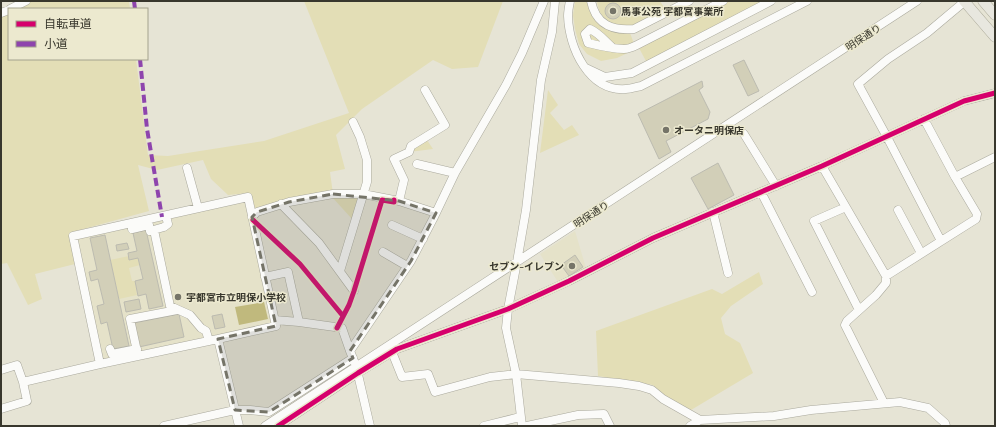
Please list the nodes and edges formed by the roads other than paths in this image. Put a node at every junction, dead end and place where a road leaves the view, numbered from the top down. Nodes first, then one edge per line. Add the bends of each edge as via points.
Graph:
1 (26, 1) edge
2 (544, 1) edge
3 (555, 1) edge
4 (570, 1) edge
5 (592, 1) edge
6 (689, 1) edge
7 (723, 1) edge
8 (772, 1) edge
9 (807, 1) edge
10 (917, 1) edge
11 (964, 1) edge
12 (989, 3) edge
13 (12, 8) edge
14 (995, 15) edge
15 (995, 37) edge
16 (613, 48) dead end
17 (584, 67) junction
18 (426, 90) dead end
19 (995, 93) edge
20 (924, 119) junction
21 (353, 122) dead end
22 (744, 134) dead end
23 (887, 136) junction
24 (995, 157) edge
25 (417, 164) dead end
26 (822, 166) junction
27 (187, 168) dead end
28 (455, 173) junction
29 (955, 177) junction
30 (776, 186) junction
31 (761, 192) junction
32 (363, 194) junction
33 (399, 201) junction
34 (281, 204) junction
35 (846, 207) junction
36 (198, 208) junction
37 (898, 210) dead end
38 (713, 212) junction
39 (436, 213) junction
40 (166, 216) junction
41 (252, 217) junction
42 (392, 225) dead end
43 (132, 229) dead end
44 (154, 230) junction
45 (423, 239) junction
46 (941, 241) junction
47 (383, 252) dead end
48 (922, 253) junction
49 (518, 262) junction
50 (408, 266) junction
51 (340, 271) junction
52 (728, 273) dead end
53 (886, 276) junction
54 (265, 277) junction
55 (354, 291) dead end
56 (812, 292) dead end
57 (508, 309) junction
58 (177, 310) junction
59 (859, 310) junction
60 (275, 320) junction
61 (299, 322) junction
62 (218, 339) junction
63 (209, 341) junction
64 (110, 349) dead end
65 (392, 352) junction
66 (137, 353) junction
67 (355, 362) junction
68 (100, 364) junction
69 (1, 370) edge
70 (516, 374) junction
71 (23, 382) junction
72 (884, 403) junction
73 (1, 409) edge
74 (235, 410) junction
75 (520, 417) junction
76 (700, 420) junction
77 (283, 425) edge
78 (164, 426) edge
79 (239, 426) edge
80 (265, 426) edge
81 (370, 426) edge
82 (484, 426) edge
83 (522, 426) edge
84 (527, 426) edge
85 (610, 426) edge
86 (690, 426) edge
87 (946, 426) edge

1 - 13 street
2 - 28 street via 516,65
3 - 49 street via 552,32 541,80
4 - 17 street via 568,16 571,36
5 - 6 street via 597,17 615,29 625,30 634,29
7 - 16 street via 637,45 626,49
8 - 17 street via 632,73 605,76
9 - 17 street via 641,86 625,90 608,87 594,78
10 - 49 street, 明保通り
11 - 15 main road
11 - 23 street via 927,34 888,59 858,84
12 - 14 main road
18 - 33 street via 445,125 411,146 409,152 394,159 404,180
19 - 20 street via 964,101
20 - 23 street
20 - 29 street
21 - 32 street via 367,160 367,182
22 - 30 street
23 - 26 street
23 - 46 street
24 - 29 street
25 - 28 street
26 - 30 street
26 - 35 street
27 - 36 street
28 - 39 street
29 - 46 street via 977,214 976,219
30 - 31 street
31 - 38 street
31 - 56 street
32 - 33 street
32 - 34 street via 333,194
32 - 51 street
33 - 39 street
34 - 41 street via 257,212
34 - 51 street via 319,243
35 - 53 street
35 - 59 street via 814,221
36 - 40 street
36 - 41 street via 248,197
37 - 48 street
38 - 52 street
38 - 57 street via 653,238
39 - 45 street
40 - 44 street via 168,224
40 - 68 street via 72,236
41 - 54 street
42 - 45 street
43 - 44 street via 149,225 150,230
44 - 58 street via 170,306
45 - 50 street
46 - 48 street
47 - 50 street
48 - 53 street
49 - 57 street
49 - 67 street, 明保通り
50 - 67 street
51 - 55 street
53 - 59 street via 886,283
54 - 60 street
54 - 61 street via 288,272
57 - 65 street
57 - 70 street via 506,328
58 - 63 street via 193,318 206,331
58 - 66 street via 130,319
59 - 72 street via 845,325
60 - 61 street
60 - 62 street via 276,326
61 - 67 street via 342,328
62 - 63 street
62 - 74 street
63 - 66 street
64 - 66 street via 112,354
65 - 67 street
65 - 70 street via 402,377 428,374 435,392 490,377
66 - 68 street
67 - 74 street via 269,412
67 - 77 street
67 - 80 street, 明保通り
67 - 81 street
68 - 71 street
69 - 71 street via 17,366
70 - 75 street
70 - 76 street via 639,386 652,390
71 - 73 street via 27,401
72 - 76 street via 774,416
72 - 87 street via 900,402 928,408
74 - 78 street
74 - 79 street
75 - 82 street
75 - 83 street
76 - 86 street
84 - 85 street via 578,415 604,414

